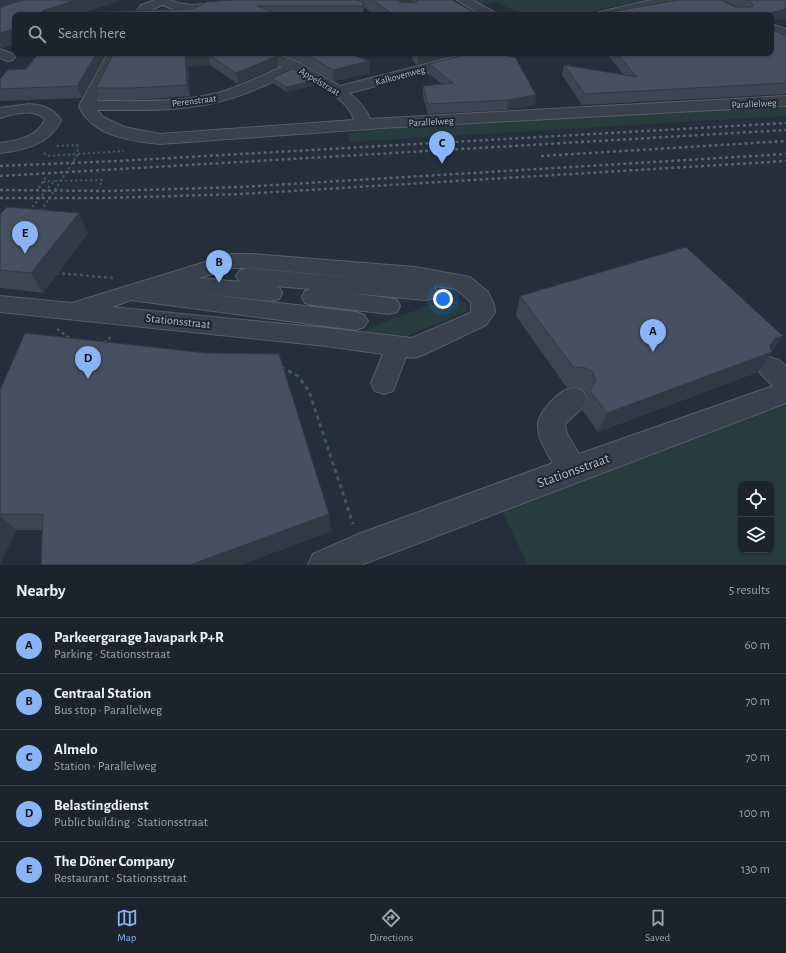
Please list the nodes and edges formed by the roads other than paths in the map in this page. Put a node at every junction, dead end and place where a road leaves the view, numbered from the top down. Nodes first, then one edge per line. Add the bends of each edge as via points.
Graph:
1 (463, 0) edge
2 (666, 0) edge
3 (162, 1) edge
4 (238, 5) edge
5 (142, 12) edge
6 (193, 12) edge
7 (485, 12) edge
8 (620, 12) edge
9 (774, 29) edge
10 (786, 33) edge
11 (113, 56) edge
12 (270, 56) edge
13 (468, 56) edge
14 (295, 66) junction
15 (337, 91) junction
16 (786, 101) edge
17 (87, 106) junction
18 (0, 113) edge
19 (364, 125) junction
20 (0, 148) edge
21 (196, 271) junction
22 (160, 282) junction
23 (462, 282) junction
24 (128, 292) junction
25 (426, 292) junction
26 (0, 304) edge
27 (389, 306) junction
28 (73, 311) junction
29 (356, 331) junction
30 (398, 346) junction
31 (384, 383) dead end
32 (786, 392) edge
33 (574, 399) dead end
34 (573, 470) junction
35 (324, 565) edge

1 - 7 street
2 - 8 street
3 - 5 street via 145,8
3 - 6 street
4 - 6 street
9 - 10 street
11 - 17 street
12 - 14 street, Appelstraat
13 - 15 street, Kalkovenweg
14 - 15 street, Appelstraat
14 - 17 street, Perenstraat via 232,94 213,99
15 - 19 street, Appelstraat via 360,111
16 - 19 street, Parallelweg
17 - 19 street, Parallelweg via 89,113 111,128 136,137 160,139
18 - 20 street via 32,109 47,112 53,120 48,130 36,138 22,144
21 - 22 street
21 - 23 street via 231,261 252,261 415,275
21 - 25 street
22 - 24 street
22 - 27 street
23 - 25 street
23 - 30 street via 480,298 483,312 478,319 414,348
24 - 28 street
24 - 29 street via 184,301 300,313
25 - 27 street
26 - 28 street, Stationsstraat
27 - 29 street
28 - 29 street, Stationsstraat via 326,337
29 - 30 street
30 - 31 street
32 - 34 street, Stationsstraat
33 - 34 street via 554,418 551,425 555,438
34 - 35 street, Stationsstraat

